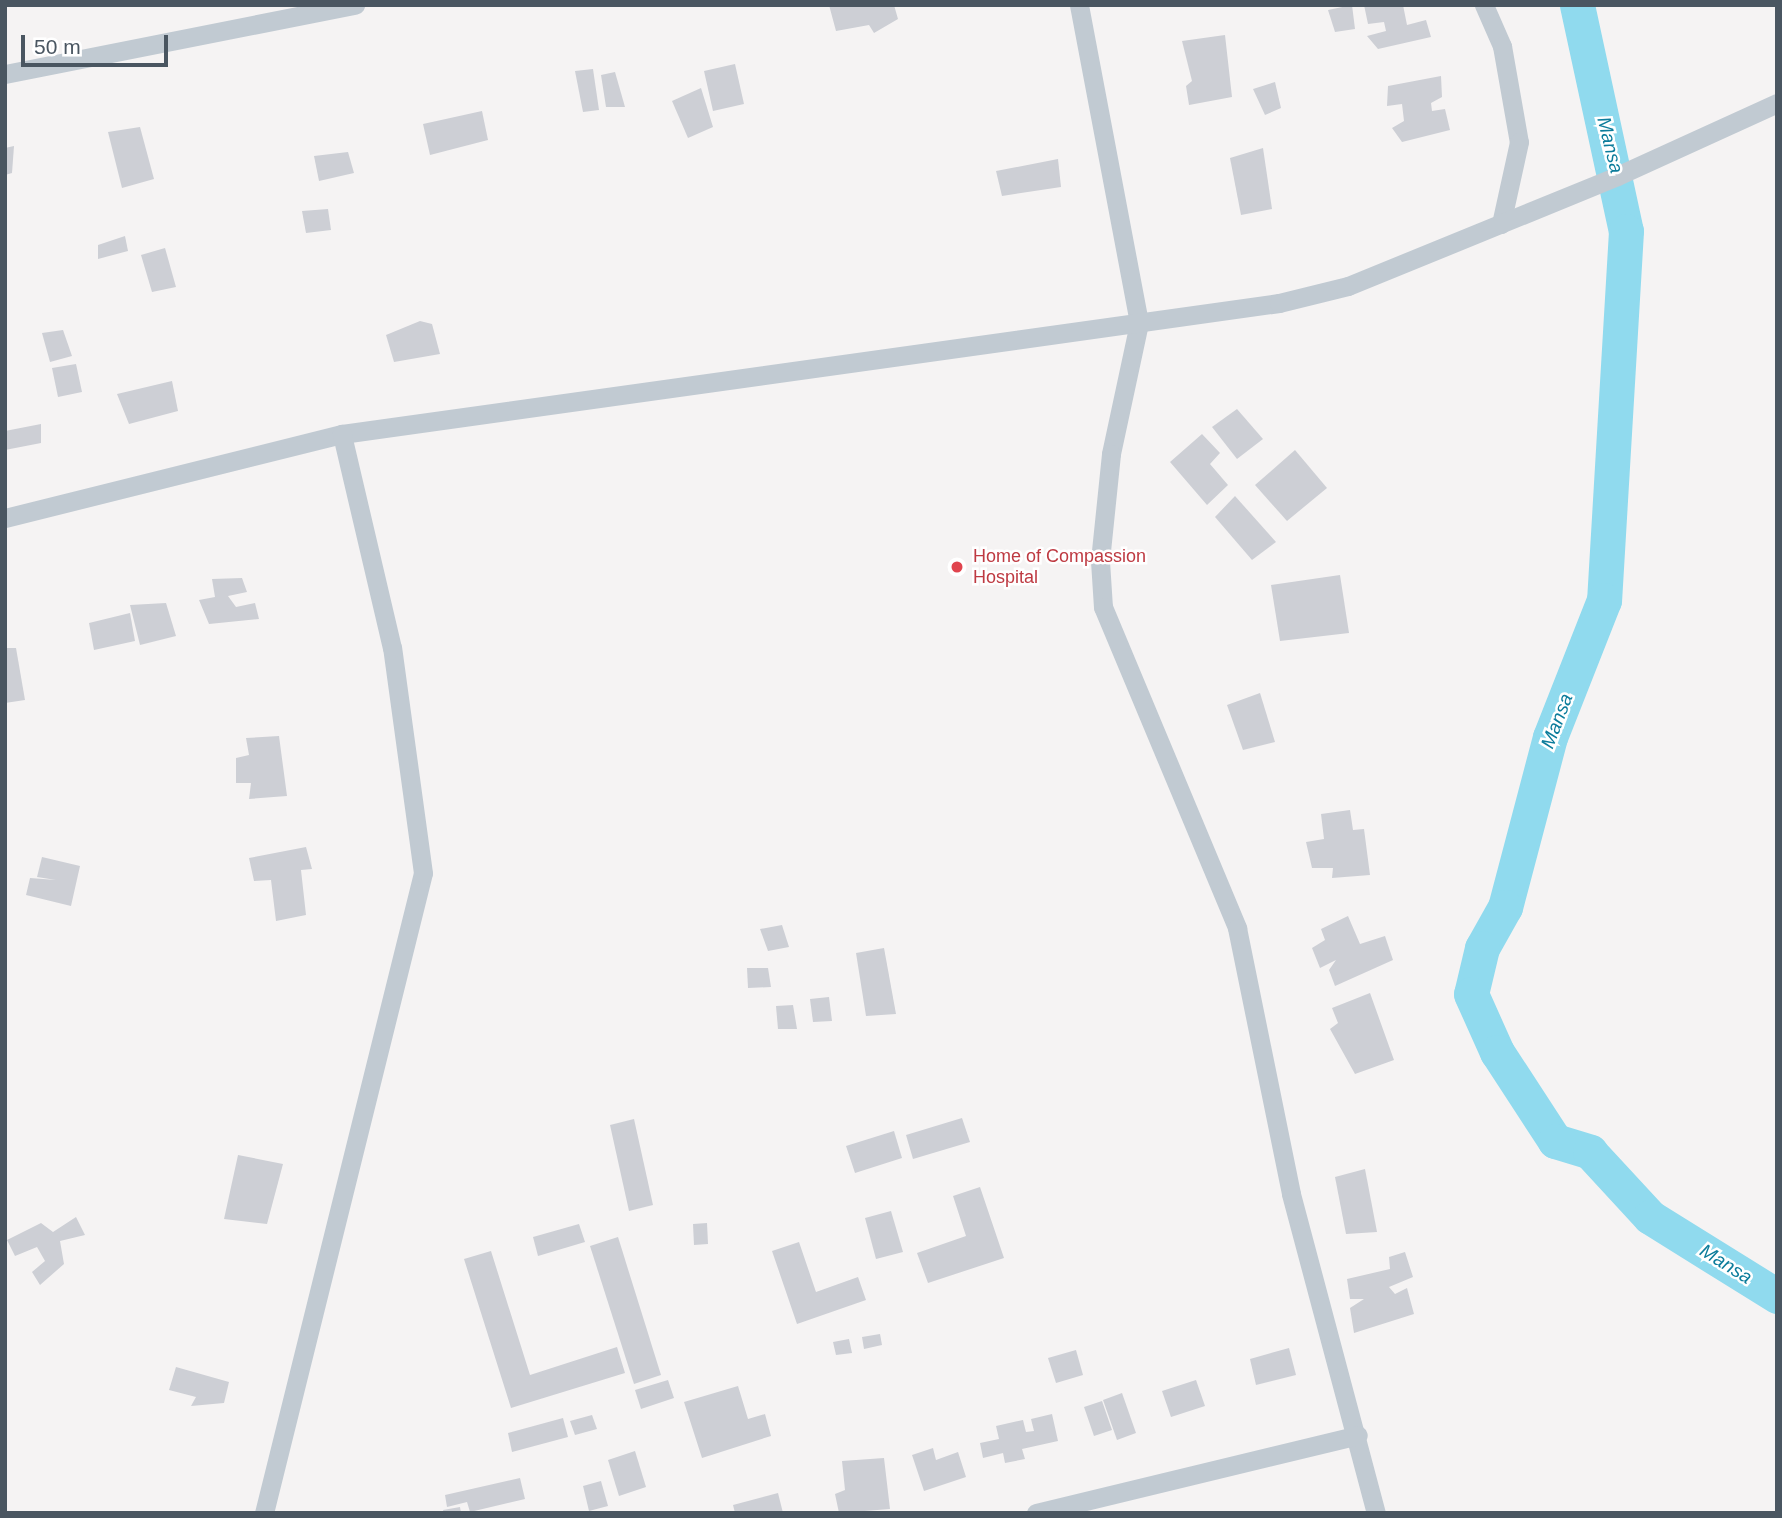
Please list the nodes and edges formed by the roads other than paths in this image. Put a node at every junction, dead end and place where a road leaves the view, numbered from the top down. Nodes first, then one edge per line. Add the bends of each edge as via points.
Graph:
1 (355, 5) edge
2 (1079, 5) edge
3 (1484, 5) edge
4 (5, 74) edge
5 (1777, 103) edge
6 (1502, 224) junction
7 (1139, 323) junction
8 (342, 434) junction
9 (5, 518) edge
10 (1359, 1435) junction
11 (264, 1513) edge
12 (1036, 1513) edge
13 (1376, 1513) edge

1 - 4 street
2 - 7 street
3 - 6 street via 1502,46 1519,142
5 - 6 street
6 - 7 street via 1348,286
7 - 8 street
7 - 10 street via 1111,454 1100,561 1103,607 1237,928 1291,1195
8 - 9 street
8 - 11 street via 392,648 423,873
10 - 12 street
10 - 13 street

